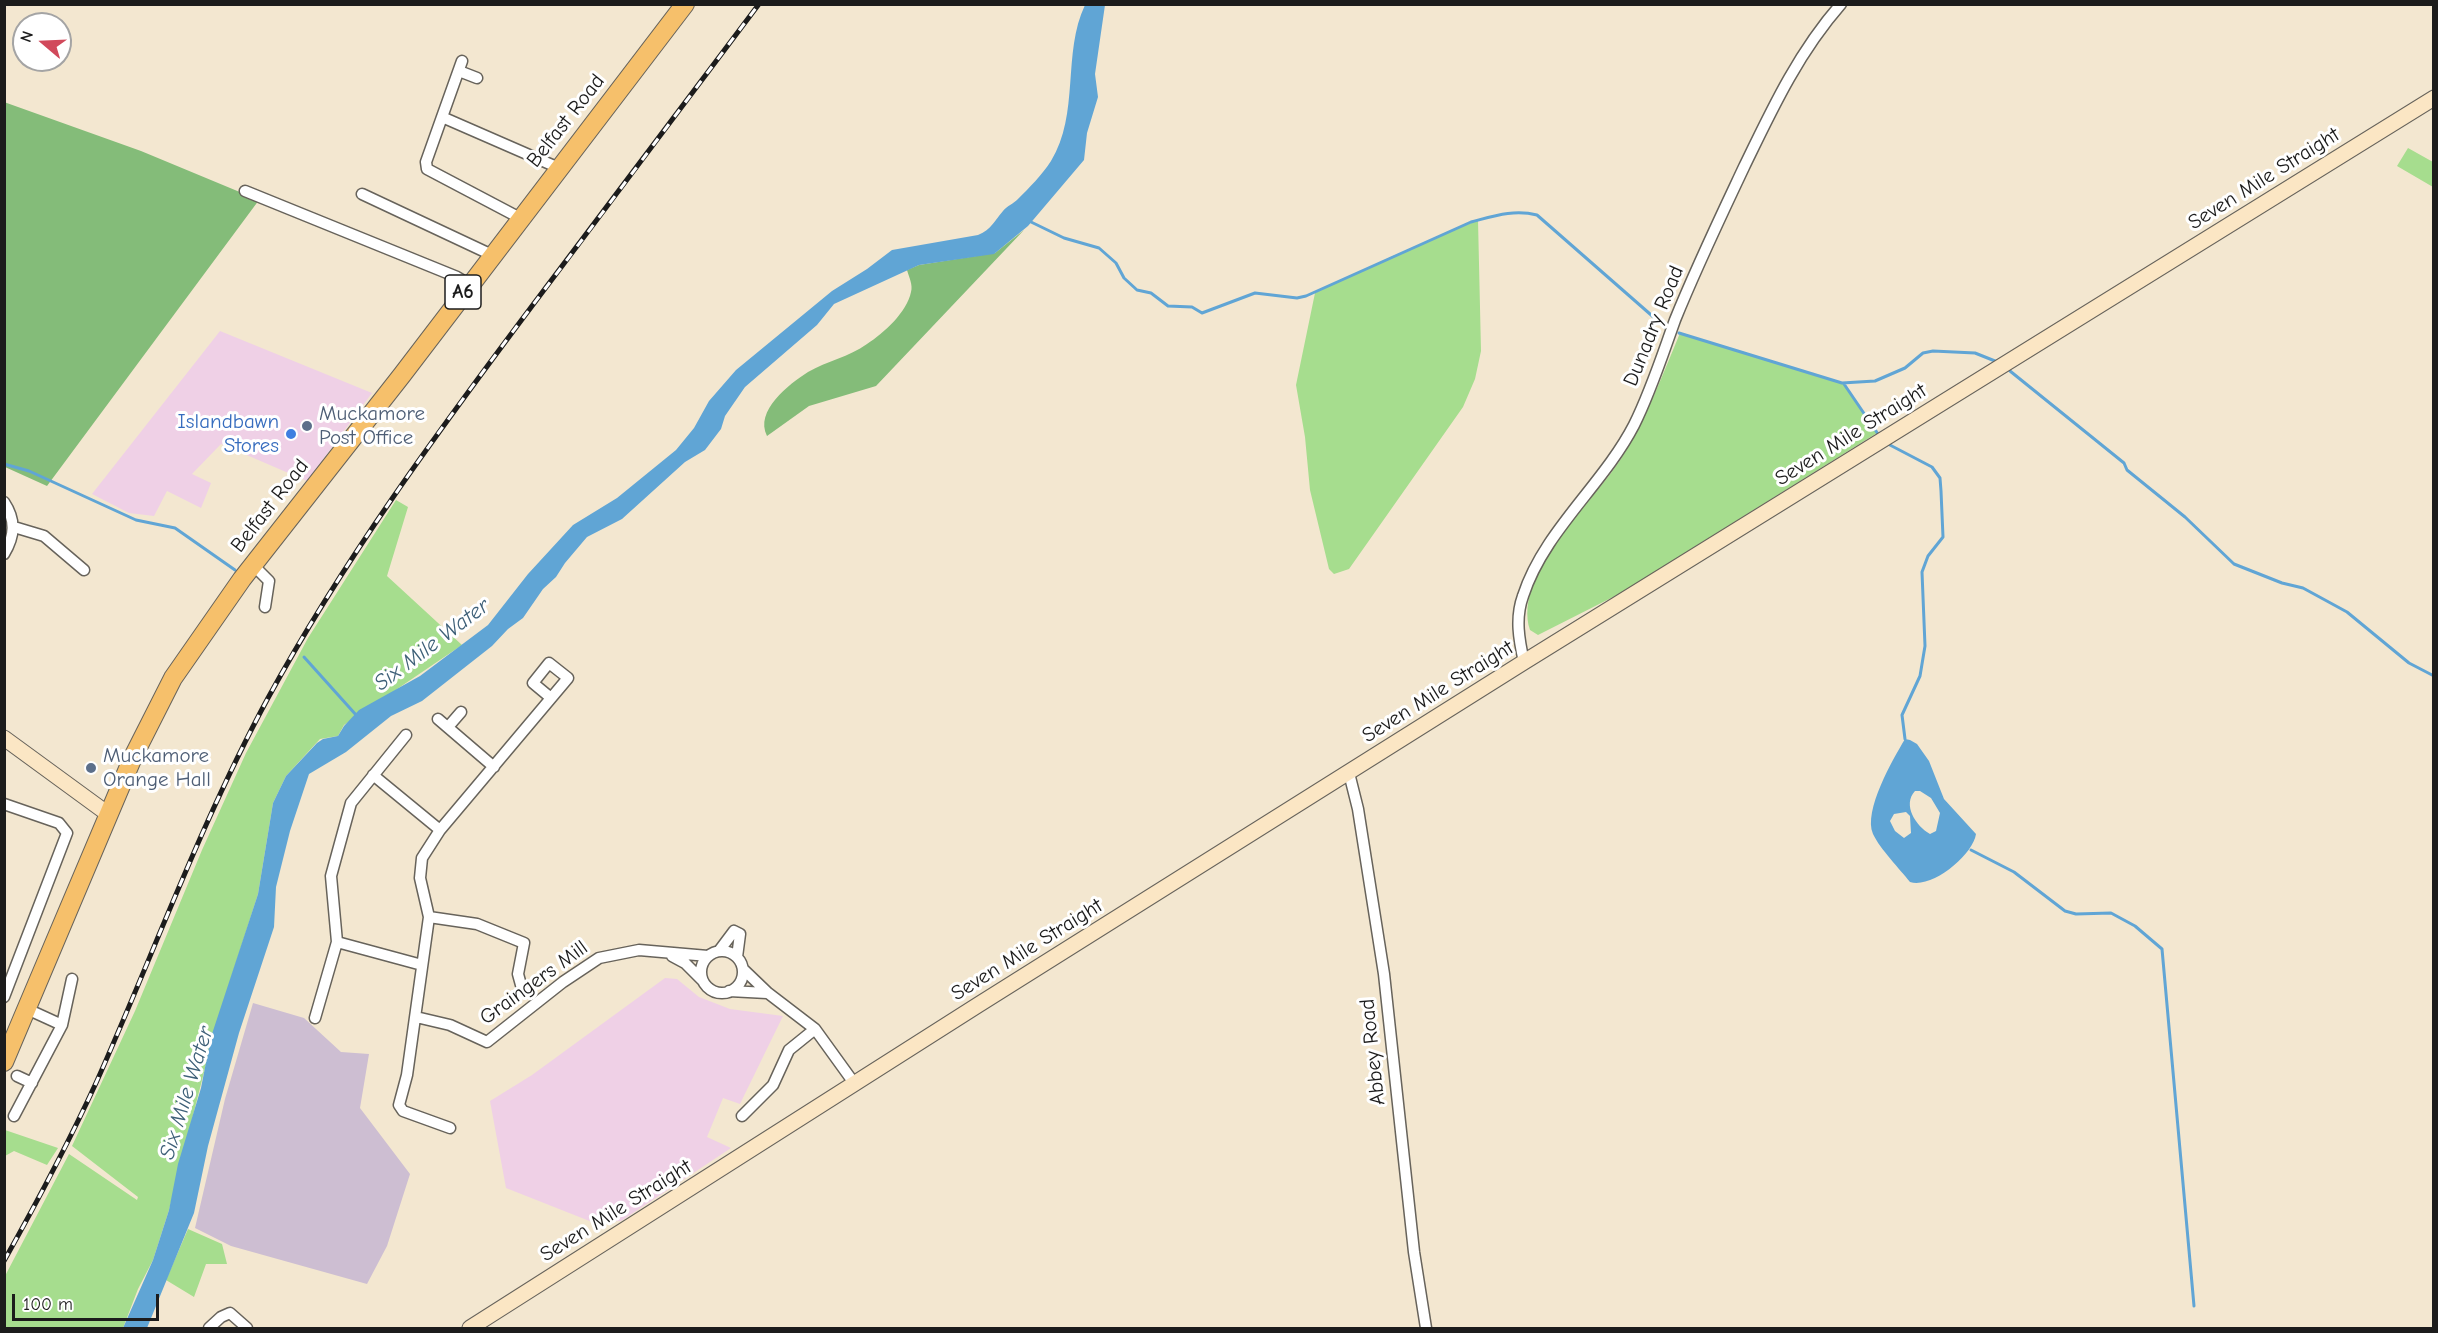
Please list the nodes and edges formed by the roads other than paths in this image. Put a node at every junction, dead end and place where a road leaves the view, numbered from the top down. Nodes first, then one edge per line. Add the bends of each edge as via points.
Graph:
1 (685, 4) edge
2 (1841, 4) edge
3 (477, 78) dead end
4 (2433, 98) edge
5 (442, 117) junction
6 (559, 168) junction
7 (245, 191) dead end
8 (362, 194) dead end
9 (520, 218) junction
10 (492, 255) junction
11 (469, 284) junction
12 (4, 502) edge
13 (14, 527) junction
14 (4, 554) edge
15 (253, 565) junction
16 (84, 570) dead end
17 (265, 607) dead end
18 (1524, 662) junction
19 (551, 698) dead end
20 (461, 712) dead end
21 (438, 718) dead end
22 (448, 727) junction
23 (406, 735) dead end
24 (5, 739) edge
25 (494, 766) junction
26 (1349, 773) junction
27 (373, 775) junction
28 (4, 804) edge
29 (108, 814) junction
30 (440, 830) junction
31 (429, 917) junction
32 (337, 942) junction
33 (719, 951) junction
34 (663, 952) junction
35 (708, 956) junction
36 (737, 957) junction
37 (422, 965) junction
38 (743, 969) junction
39 (72, 978) dead end
40 (703, 981) junction
41 (521, 985) dead end
42 (729, 991) junction
43 (768, 993) junction
44 (4, 997) edge
45 (27, 1009) junction
46 (416, 1017) junction
47 (315, 1018) dead end
48 (62, 1025) junction
49 (815, 1029) junction
50 (11, 1069) edge
51 (32, 1083) junction
52 (854, 1083) junction
53 (14, 1116) dead end
54 (742, 1116) dead end
55 (450, 1128) dead end
56 (209, 1329) edge
57 (247, 1329) edge
58 (470, 1329) edge
59 (1426, 1329) edge

1 - 6 main road, Belfast Road / A6
2 - 18 street, Dunadry Road via 1811,42 1776,100 1722,214 1675,321 1647,398 1625,442 1555,537 1527,585 1518,620
3 - 5 street via 461,66
4 - 18 main road, Seven Mile Straight
5 - 6 street
5 - 9 street via 427,169
6 - 9 main road, Belfast Road / A6
7 - 11 street
8 - 10 street
9 - 10 main road, Belfast Road / A6
10 - 11 main road, Belfast Road / A6
11 - 15 main road, Belfast Road / A6
12 - 13 street
13 - 14 street
13 - 16 street via 44,536
15 - 17 street via 269,581
15 - 29 main road, Belfast Road / A6 via 173,678
18 - 26 main road, Seven Mile Straight
19 - 25 street
20 - 22 street
21 - 22 street
22 - 25 street
23 - 27 street
24 - 29 main road
25 - 30 street
26 - 52 main road, Seven Mile Straight
26 - 59 street, Abbey Road via 1384,974
27 - 30 street
27 - 32 street via 351,803 332,870 330,885
28 - 44 street via 61,824 67,836
29 - 45 main road, Belfast Road / A6
30 - 31 street via 426,850 420,869
31 - 37 street
31 - 41 street, Graingers Mill via 477,924 524,943 518,974
32 - 37 street
32 - 47 street
33 - 35 street
33 - 36 street
33 - 36 street via 734,931 740,934
34 - 35 street, Graingers Mill
34 - 40 street, Graingers Mill via 685,963
34 - 46 street, Graingers Mill via 639,950 595,960 513,1019 489,1042 442,1022
35 - 40 street via 701,968
36 - 38 street
37 - 46 street
38 - 42 street via 740,982
38 - 43 street
39 - 48 street via 63,992 68,1005
40 - 42 street via 711,990
42 - 43 street
43 - 49 street
45 - 48 street
45 - 50 main road, Belfast Road / A6
46 - 55 street via 399,1107
48 - 51 street
49 - 52 street
49 - 54 street via 790,1049 774,1083
50 - 51 street
51 - 53 street
52 - 58 main road, Seven Mile Straight
56 - 57 street via 230,1313

